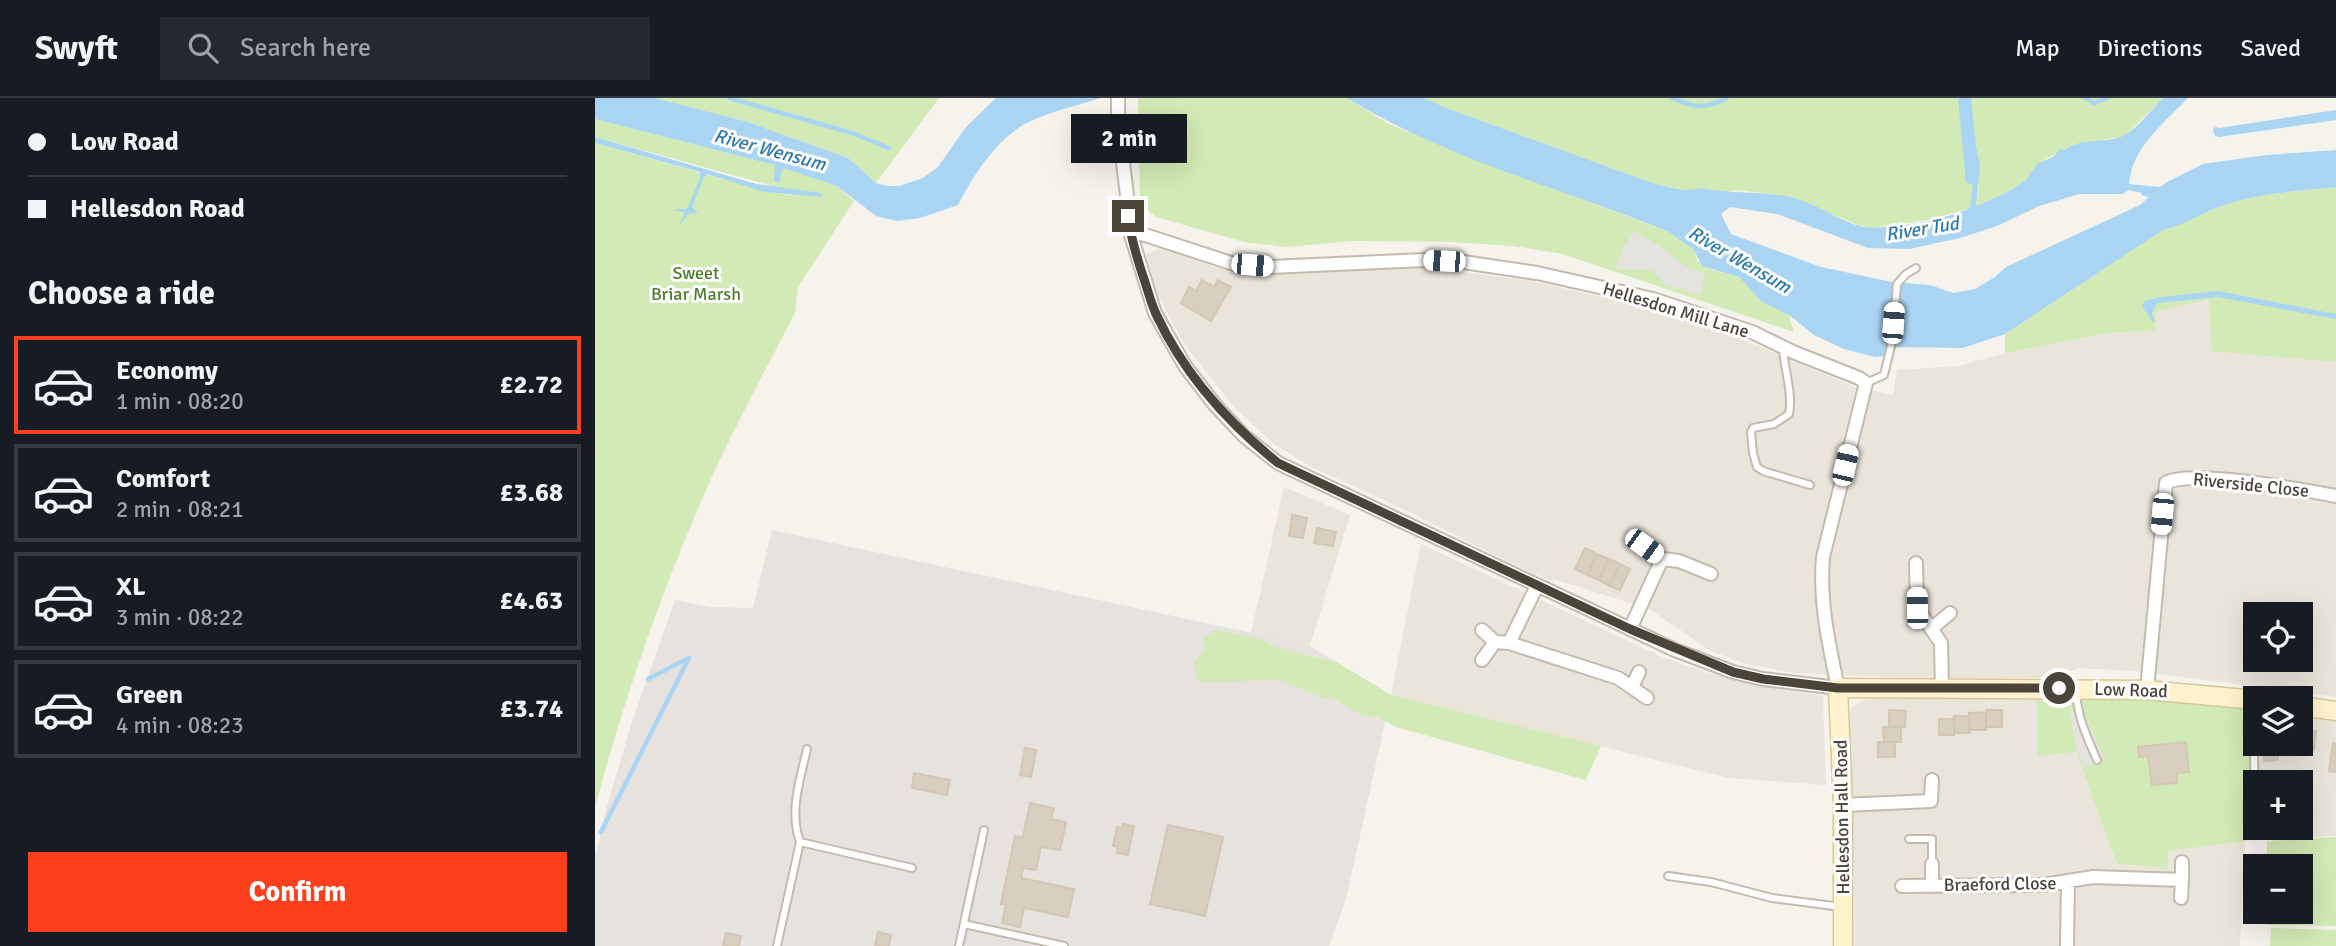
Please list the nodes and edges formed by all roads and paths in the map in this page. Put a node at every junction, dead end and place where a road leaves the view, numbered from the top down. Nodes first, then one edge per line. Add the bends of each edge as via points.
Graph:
1 (1118, 99) edge
2 (1129, 232) junction
3 (1916, 268) dead end
4 (1783, 346) junction
5 (1866, 383) junction
6 (1809, 485) dead end
7 (2336, 496) edge
8 (1644, 546) dead end
9 (1663, 559) junction
10 (1916, 563) dead end
11 (1711, 574) dead end
12 (1537, 586) junction
13 (1950, 613) dead end
14 (1630, 629) junction
15 (1931, 629) junction
16 (1482, 630) dead end
17 (1495, 642) junction
18 (1509, 643) junction
19 (1482, 660) dead end
20 (1639, 672) dead end
21 (1632, 687) junction
22 (1838, 688) junction
23 (2076, 689) junction
24 (1942, 690) junction
25 (2147, 690) junction
26 (1647, 698) dead end
27 (2243, 699) edge
28 (2313, 708) edge
29 (2336, 711) edge
30 (807, 749) dead end
31 (2097, 760) dead end
32 (1932, 780) dead end
33 (1843, 805) junction
34 (984, 830) dead end
35 (1909, 839) dead end
36 (800, 842) junction
37 (2182, 862) dead end
38 (1932, 864) joint
39 (912, 868) dead end
40 (1668, 876) dead end
41 (2182, 880) junction
42 (2068, 883) junction
43 (1902, 886) dead end
44 (1932, 886) junction
45 (2181, 898) dead end
46 (1844, 907) junction
47 (964, 924) junction
48 (777, 946) edge
49 (959, 946) edge
50 (1064, 946) edge
51 (1843, 946) edge
52 (2067, 946) edge

1 - 2 street
2 - 4 street, Hellesdon Mill Lane via 1246,265 1424,260 1537,273 1653,299
2 - 12 street via 1155,313 1215,405 1244,436 1278,463
3 - 5 lane via 1897,284 1884,375
4 - 5 street, Hellesdon Mill Lane
4 - 6 lane via 1791,396 1789,414 1774,424 1753,428 1752,453 1763,471
5 - 22 street via 1823,557 1825,618
7 - 25 street, Riverside Close via 2228,481 2175,478 2166,483
8 - 9 street
9 - 11 street
9 - 14 street
10 - 15 street via 1917,608
12 - 14 street
12 - 18 street
13 - 15 street
14 - 22 street via 1733,672
15 - 24 street via 1941,643
16 - 17 street
17 - 18 street
17 - 19 street
18 - 21 street via 1618,678
20 - 21 street
21 - 26 street
22 - 24 street, Low Road
22 - 33 street, Hellesdon Hall Road
23 - 24 street, Low Road
23 - 25 street, Low Road
23 - 31 lane via 2081,723
25 - 27 street, Low Road
28 - 29 street
30 - 36 lane via 795,804
32 - 33 street via 1931,801
33 - 46 street, Hellesdon Hall Road
34 - 47 lane
35 - 38 lane via 1932,839
36 - 39 lane
36 - 48 lane
37 - 41 street
38 - 44 street, Braeford Close
40 - 46 lane via 1772,898
41 - 42 street, Braeford Close via 2093,877
41 - 45 street
42 - 44 street, Braeford Close
42 - 52 street, Braeford Close
43 - 44 street, Braeford Close
46 - 51 street, Hellesdon Hall Road
47 - 49 lane
47 - 50 lane

